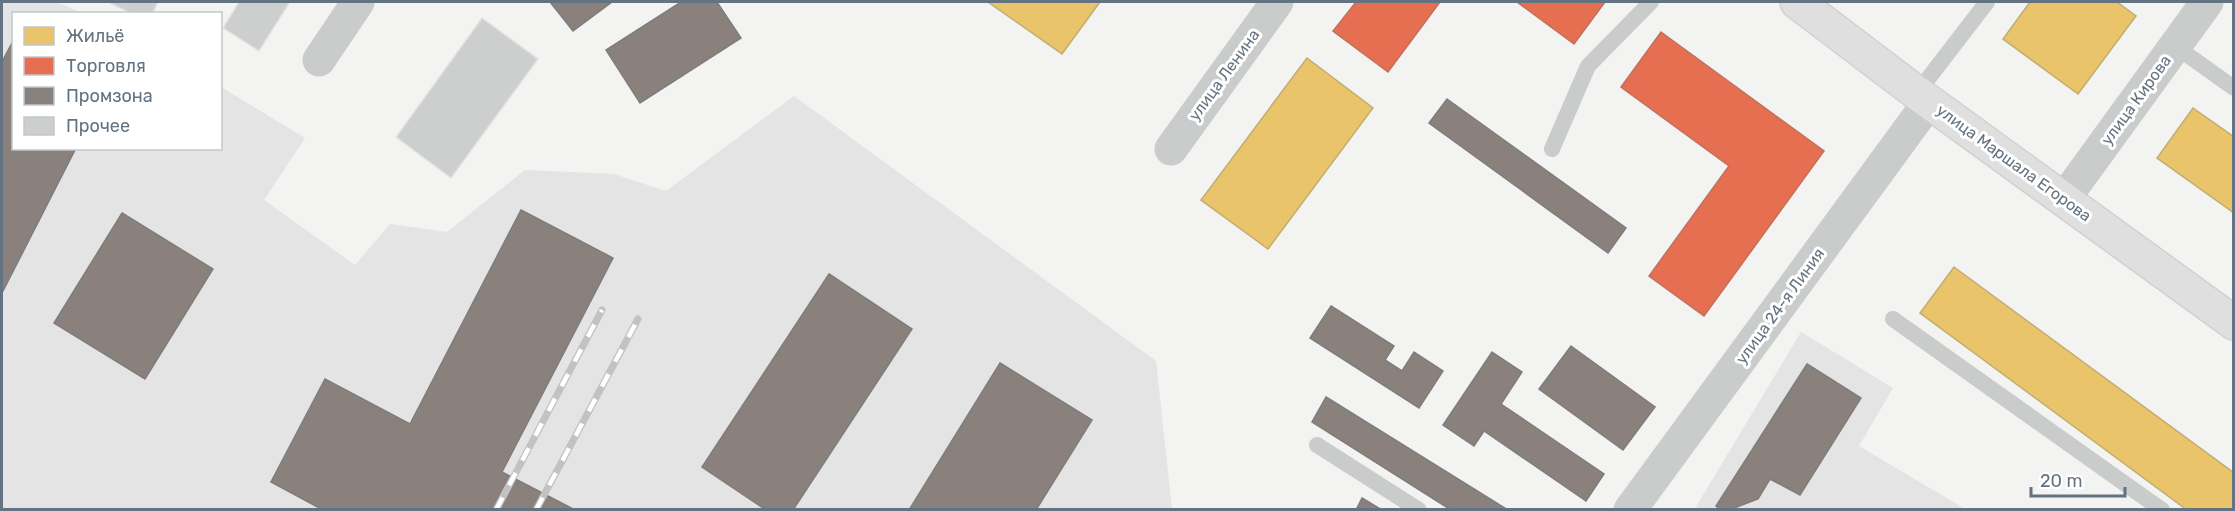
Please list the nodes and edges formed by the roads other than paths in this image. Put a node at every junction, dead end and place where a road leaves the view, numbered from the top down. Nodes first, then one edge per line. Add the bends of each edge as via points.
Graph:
1 (358, 2) edge
2 (1277, 2) edge
3 (1651, 2) edge
4 (1797, 2) edge
5 (1987, 2) edge
6 (2208, 2) edge
7 (2175, 46) junction
8 (319, 60) dead end
9 (2234, 88) edge
10 (1923, 97) junction
11 (1171, 149) dead end
12 (1552, 149) dead end
13 (2064, 199) junction
14 (1893, 319) dead end
15 (2234, 323) edge
16 (1317, 445) dead end
17 (1419, 510) edge
18 (1630, 510) edge
19 (2162, 510) edge

1 - 8 street
2 - 11 street, улица Ленина
3 - 12 lane via 1588,66
4 - 10 main road, улица Маршала Егорова
5 - 10 lane
6 - 7 street, улица Кирова
7 - 9 lane
7 - 13 street, улица Кирова
10 - 13 main road, улица Маршала Егорова
10 - 18 street, улица 24-я Линия
13 - 15 main road, улица Маршала Егорова
14 - 19 lane
16 - 17 lane

